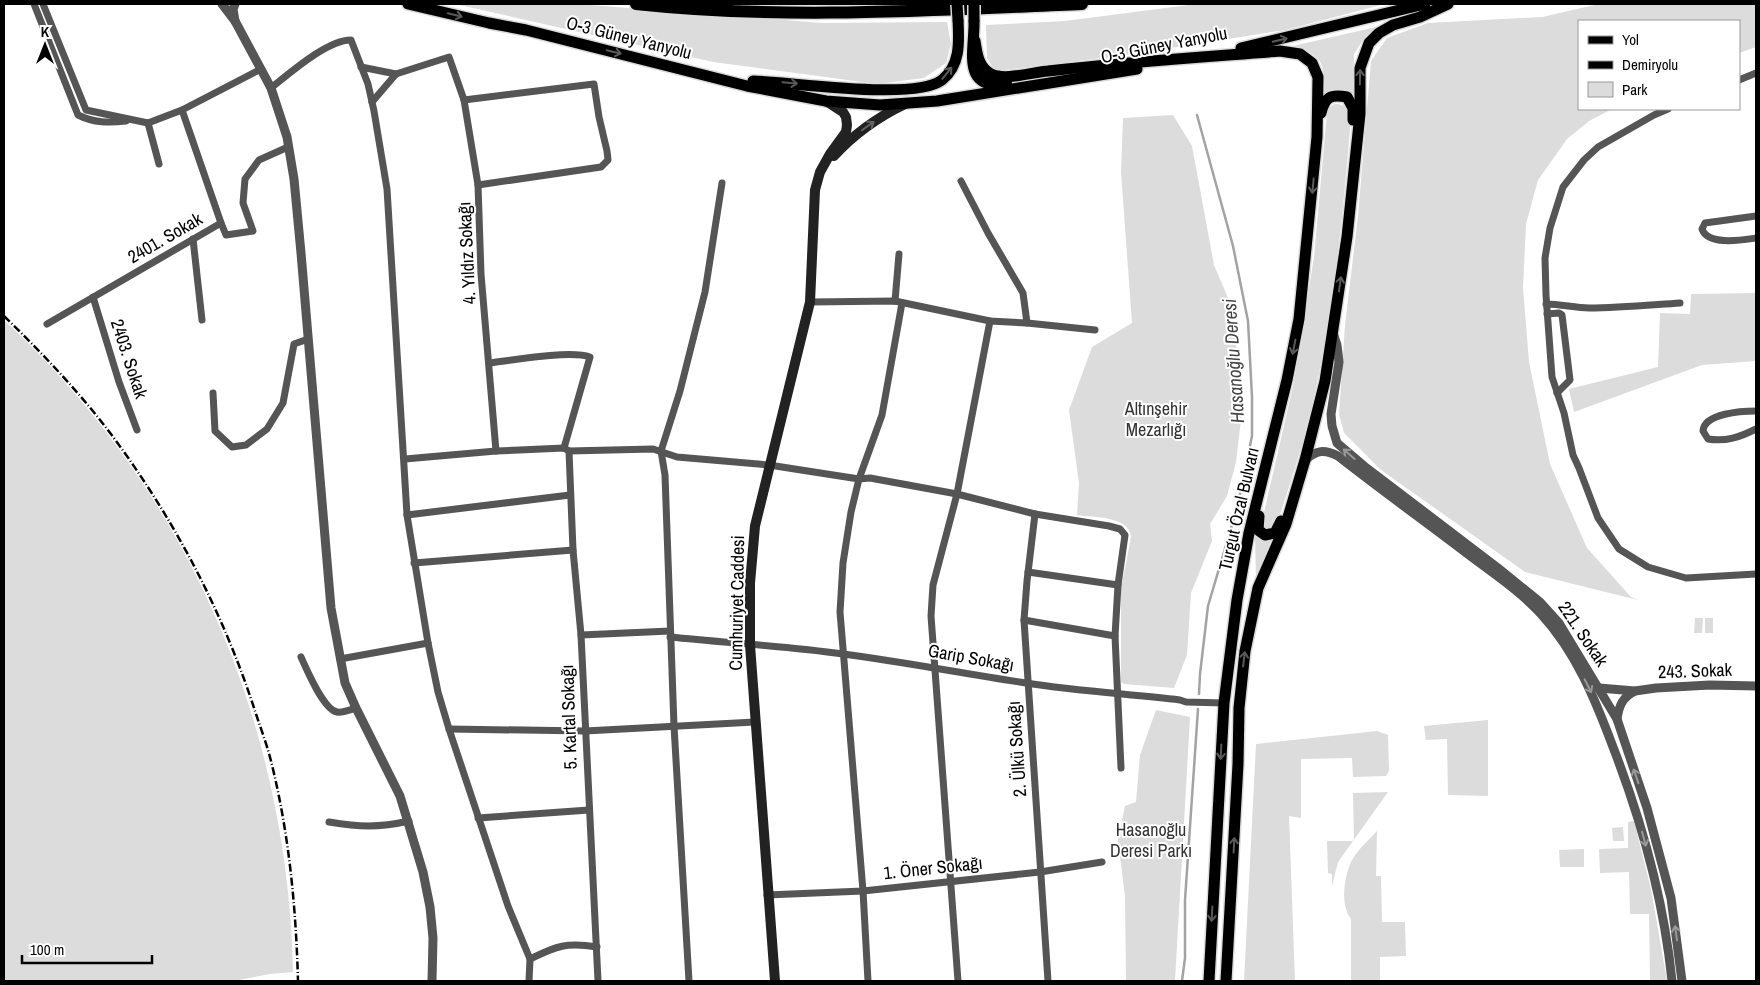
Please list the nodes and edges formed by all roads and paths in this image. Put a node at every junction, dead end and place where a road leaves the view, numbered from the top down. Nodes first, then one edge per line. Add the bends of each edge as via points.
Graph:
1 (34, 4) edge
2 (43, 4) edge
3 (222, 4) edge
4 (235, 4) edge
5 (408, 4) edge
6 (636, 4) edge
7 (958, 4) edge
8 (974, 4) edge
9 (1082, 4) edge
10 (1425, 4) edge
11 (1448, 4) edge
12 (235, 21) junction
13 (974, 41) junction
14 (1181, 60) junction
15 (361, 67) junction
16 (261, 69) junction
17 (1140, 69) junction
18 (1756, 73) edge
19 (396, 74) junction
20 (724, 80) junction
21 (1740, 80) edge
22 (271, 88) junction
23 (464, 100) junction
24 (826, 101) junction
25 (372, 102) junction
26 (906, 104) junction
27 (182, 110) junction
28 (1666, 110) edge
29 (132, 120) junction
30 (148, 122) junction
31 (1317, 137) junction
32 (288, 147) junction
33 (159, 164) dead end
34 (820, 172) junction
35 (1352, 177) junction
36 (961, 181) dead end
37 (722, 183) dead end
38 (478, 186) junction
39 (1756, 216) edge
40 (221, 222) junction
41 (1756, 238) edge
42 (192, 239) junction
43 (900, 254) dead end
44 (94, 297) junction
45 (810, 302) junction
46 (898, 302) junction
47 (1680, 303) dead end
48 (1546, 304) junction
49 (1547, 314) junction
50 (202, 320) dead end
51 (990, 321) junction
52 (1027, 323) junction
53 (47, 324) dead end
54 (1095, 330) dead end
55 (1333, 332) junction
56 (308, 339) junction
57 (490, 363) junction
58 (213, 393) dead end
59 (1558, 393) junction
60 (1756, 411) edge
61 (1756, 429) edge
62 (137, 430) dead end
63 (566, 449) junction
64 (496, 451) junction
65 (662, 451) junction
66 (1271, 451) junction
67 (405, 459) junction
68 (1305, 460) junction
69 (769, 465) junction
70 (859, 479) junction
71 (957, 494) junction
72 (570, 495) junction
73 (1035, 514) junction
74 (407, 515) junction
75 (573, 550) junction
76 (414, 563) junction
77 (1028, 572) junction
78 (1756, 574) edge
79 (1118, 585) junction
80 (1024, 620) junction
81 (670, 634) junction
82 (581, 635) junction
83 (1115, 636) junction
84 (428, 643) junction
85 (750, 645) junction
86 (842, 654) junction
87 (301, 657) dead end
88 (340, 659) junction
89 (934, 667) junction
90 (1027, 683) junction
91 (1756, 686) edge
92 (1600, 688) junction
93 (1636, 691) junction
94 (1118, 692) junction
95 (1224, 704) junction
96 (356, 708) junction
97 (1239, 708) junction
98 (1617, 719) junction
99 (755, 722) junction
100 (674, 726) junction
101 (449, 729) junction
102 (585, 731) junction
103 (1121, 768) dead end
104 (589, 810) junction
105 (478, 818) junction
106 (408, 821) junction
107 (329, 822) dead end
108 (1102, 862) dead end
109 (1040, 872) junction
110 (951, 881) junction
111 (863, 891) junction
112 (767, 895) junction
113 (597, 947) junction
114 (530, 959) junction
115 (432, 981) edge
116 (528, 981) edge
117 (598, 981) edge
118 (689, 981) edge
119 (775, 981) edge
120 (868, 981) edge
121 (958, 981) edge
122 (1048, 981) edge
123 (1208, 981) edge
124 (1226, 981) edge
125 (1672, 981) edge
126 (1682, 981) edge

1 - 29 street via 78,115 113,123
2 - 29 street via 86,110
3 - 12 street
4 - 12 street
5 -> 20 main road, O-3 Güney Yanyolu
6 - 9 highway via 832,12
20 -> 7 main road, bridge via 882,90 918,89 942,80 956,61
8 - 13 main road, bridge
14 -> 10 main road, O-3 Güney Yanyolu
35 -> 11 main road via 1360,114 1360,68 1369,43 1393,25
12 - 16 street
13 - 14 main road via 980,63 996,76
13 - 17 main road via 975,74 980,81 998,86
14 - 17 main road, O-3 Güney Yanyolu
14 - 31 main road, Turgut Özal Bulvarı via 1280,51 1300,54 1312,63 1318,77
15 - 19 street
15 - 22 street via 351,40 344,40 299,65
15 - 25 street
16 - 22 street
16 - 27 street
17 - 26 main road, O-3 Güney Yanyolu
18 - 21 street
19 - 23 street, 4. Yıldız Sokağı via 449,57
19 - 25 street
20 - 24 main road, O-3 Güney Yanyolu
22 - 32 street
23 - 38 street, 4. Yıldız Sokağı
23 - 38 street via 594,84 607,151 608,160 601,167
24 - 26 main road, O-3 Güney Yanyolu
24 - 34 main road, Cumhuriyet Caddesi via 843,112 847,125 846,132
25 - 67 street via 387,189
34 -> 26 main road via 857,134
27 - 30 street
27 - 40 street, 2401. Sokak
28 - 48 street via 1598,147 1563,187 1550,228 1545,258
29 - 30 street
30 - 33 street
31 - 35 main road via 1325,101 1334,95 1347,97 1353,118
31 -> 66 main road, Turgut Özal Bulvarı via 1299,319
32 - 40 street via 259,160 245,179 243,203 253,231 226,235
32 - 56 street via 294,179
34 - 45 main road, Cumhuriyet Caddesi via 813,209
55 -> 35 main road
36 - 52 street via 1023,293
37 - 65 street via 705,292
38 - 57 street, 4. Yıldız Sokağı via 481,274
39 - 41 street via 1705,223 1702,230 1707,236 1728,242
40 - 42 street, 2401. Sokak
42 - 44 street, 2401. Sokak
42 - 50 street
43 - 46 street
44 - 53 street, 2401. Sokak
44 - 62 street, 2403. Sokak
45 - 46 street
45 - 69 main road, Cumhuriyet Caddesi
46 - 51 street
46 - 70 street via 882,415
47 - 48 street via 1590,308
48 - 49 street
49 - 59 street via 1550,366
49 - 59 street via 1562,315 1570,380
51 - 52 street
51 - 71 street
52 - 54 street
55 - 68 main road via 1325,381
92 -> 55 street, 221. Sokak via 1559,623 1540,602 1337,442 1332,420 1338,362
56 - 58 street via 294,344 283,403 267,429 246,445 232,447 215,431
56 - 88 street via 331,608
57 - 63 street, 5. Kartal Sokağı via 563,356 590,357
57 - 64 street, 4. Yıldız Sokağı
59 - 78 street via 1573,455 1598,518 1619,549 1648,567 1686,578
60 - 61 street via 1711,419 1703,431 1708,438 1722,440 1738,438
63 - 64 street
63 - 65 street
63 - 72 street, 5. Kartal Sokağı
64 - 67 street
65 - 69 street via 677,457
65 - 81 street
66 - 68 main road via 1257,525 1265,535 1275,533 1278,528
66 - 95 main road, Turgut Özal Bulvarı via 1249,533 1238,591
67 - 74 street
97 -> 68 main road via 1245,651 1258,588 1286,524
68 -> 125 street, 221. Sokak via 1320,451 1338,456 1514,589 1541,614 1567,646 1597,703 1636,811 1659,898
69 - 70 street
69 - 85 main road, Cumhuriyet Caddesi via 755,526 750,582
70 - 71 street via 870,478
70 - 86 street via 843,563
71 - 73 street
71 - 89 street via 933,585
72 - 74 street
72 - 75 street, 5. Kartal Sokağı
73 - 77 street, 2. Ülkü Sokağı
73 - 79 street via 1120,529 1125,535
74 - 76 street
75 - 76 street
75 - 82 street, 5. Kartal Sokağı
76 - 84 street
77 - 79 street
77 - 80 street, 2. Ülkü Sokağı
79 - 83 street
80 - 83 street
80 - 90 street, 2. Ülkü Sokağı
81 - 82 street, Garip Sokağı
81 - 85 street, Garip Sokağı
81 - 100 street
82 - 102 street, 5. Kartal Sokağı
83 - 94 street
84 - 88 street
84 - 101 street
85 - 86 street, Garip Sokağı
85 - 99 main road, Cumhuriyet Caddesi
86 - 89 street, Garip Sokağı
86 - 111 street
87 - 96 street via 329,709 338,712
88 - 96 street via 345,683
89 - 90 street, Garip Sokağı
89 - 110 street
90 - 94 street, Garip Sokağı
90 - 109 street, 2. Ülkü Sokağı
91 - 93 street, 243. Sokak via 1710,685
92 - 93 street, 243. Sokak
92 - 98 street, 221. Sokak
93 - 98 street, 243. Sokak via 1622,700
94 - 95 street, Garip Sokağı
94 - 103 street
95 - 97 main road
95 -> 123 main road, Turgut Özal Bulvarı
96 - 106 street via 392,780
124 -> 97 main road
126 -> 98 street, 221. Sokak via 1672,898 1647,808
99 - 100 street
99 - 112 main road, Cumhuriyet Caddesi
100 - 102 street
100 - 118 street
101 - 102 street
101 - 105 street
102 - 104 street, 5. Kartal Sokağı
104 - 105 street
104 - 113 street, 5. Kartal Sokağı
105 - 114 street
106 - 107 street via 388,826 359,827
106 - 115 street via 430,907
108 - 109 street, 1. Öner Sokağı
109 - 110 street, 1. Öner Sokağı
109 - 122 street, 2. Ülkü Sokağı
110 - 111 street, 1. Öner Sokağı
110 - 121 street
111 - 112 street, 1. Öner Sokağı
111 - 120 street
112 - 119 main road, Cumhuriyet Caddesi
113 - 114 street via 569,944 554,947
113 - 117 street, 5. Kartal Sokağı
114 - 116 street

